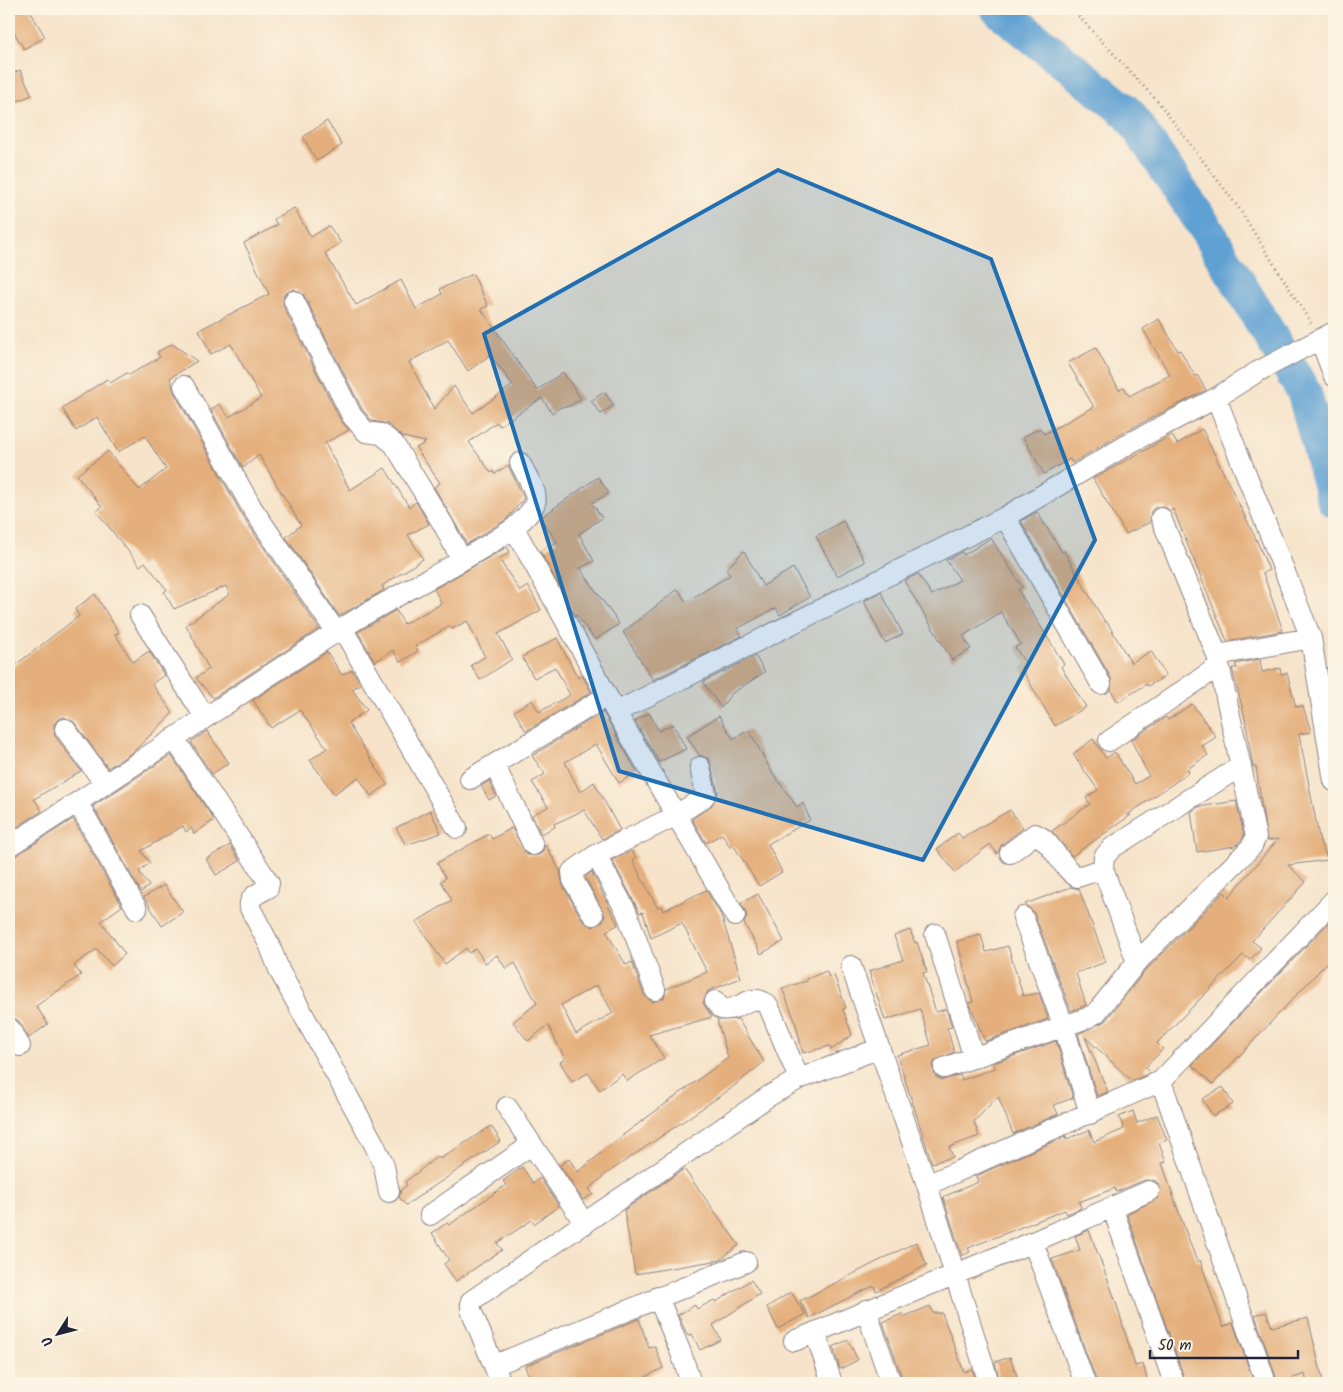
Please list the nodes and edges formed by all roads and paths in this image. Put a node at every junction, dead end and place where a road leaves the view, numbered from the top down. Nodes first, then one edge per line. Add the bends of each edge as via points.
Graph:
1 (1072, 9) edge
2 (294, 302) dead end
3 (1327, 335) edge
4 (1334, 376) edge
5 (1237, 384) junction
6 (184, 386) dead end
7 (520, 463) dead end
8 (1005, 517) junction
9 (1161, 518) dead end
10 (514, 528) junction
11 (461, 559) junction
12 (140, 615) dead end
13 (339, 630) junction
14 (1311, 638) junction
15 (1218, 660) junction
16 (1102, 684) dead end
17 (611, 704) junction
18 (205, 717) junction
19 (65, 729) dead end
20 (174, 738) junction
21 (1109, 742) dead end
22 (495, 766) junction
23 (1241, 766) junction
24 (700, 767) dead end
25 (470, 779) dead end
26 (1334, 780) edge
27 (105, 784) junction
28 (78, 804) junction
29 (675, 816) junction
30 (456, 828) dead end
31 (533, 845) dead end
32 (9, 846) edge
33 (1010, 853) dead end
34 (596, 855) junction
35 (1103, 869) junction
36 (1334, 900) edge
37 (137, 909) dead end
38 (593, 915) dead end
39 (736, 916) dead end
40 (1023, 917) dead end
41 (935, 934) dead end
42 (1137, 962) junction
43 (851, 966) dead end
44 (655, 990) dead end
45 (714, 1000) dead end
46 (1064, 1026) junction
47 (9, 1028) edge
48 (20, 1046) dead end
49 (880, 1048) junction
50 (974, 1058) junction
51 (944, 1068) dead end
52 (799, 1079) junction
53 (1161, 1081) junction
54 (507, 1107) dead end
55 (1090, 1114) junction
56 (531, 1145) junction
57 (927, 1185) junction
58 (1149, 1191) dead end
59 (389, 1192) dead end
60 (1112, 1207) junction
61 (430, 1216) dead end
62 (585, 1224) junction
63 (1033, 1242) junction
64 (746, 1262) dead end
65 (953, 1274) junction
66 (658, 1297) junction
67 (866, 1310) junction
68 (815, 1332) junction
69 (794, 1341) dead end
70 (498, 1374) edge
71 (690, 1383) edge
72 (832, 1383) edge
73 (891, 1383) edge
74 (988, 1383) edge
75 (1085, 1383) edge
76 (1174, 1383) edge
77 (1266, 1383) edge

1 - 3 path via 1159,103 1238,207
2 - 11 street via 356,421 366,432 381,434 394,444 435,509
3 - 4 street
3 - 5 street
5 - 8 street
5 - 14 street
6 - 13 street via 252,508
7 - 10 street via 533,489 536,505
8 - 16 street
8 - 17 street
9 - 15 street
10 - 11 street
10 - 17 street
11 - 13 street
12 - 18 street
13 - 18 street
13 - 30 street
14 - 15 street
14 - 26 street
15 - 21 street
15 - 23 street
17 - 22 street
17 - 29 street
18 - 20 street
19 - 27 street
20 - 27 street
20 - 59 street via 270,885 253,897 249,902 250,908 280,972 374,1144 384,1166
22 - 25 street
22 - 31 street
23 - 35 street via 1112,848 1104,857
23 - 42 street via 1256,837 1252,846
24 - 29 street via 706,794
27 - 28 street
28 - 32 street
28 - 37 street
29 - 34 street
29 - 39 street
33 - 35 street via 1035,834 1077,876
34 - 38 street via 574,870 572,876
34 - 44 street via 626,911
35 - 42 street
36 - 53 street
40 - 46 street
41 - 50 street
42 - 46 street via 1096,1013
43 - 49 street
45 - 52 street via 721,1009 730,1010 755,999 763,1001 769,1007
46 - 50 street
46 - 55 street
47 - 48 street
49 - 52 street
49 - 57 street
50 - 51 street
52 - 62 street via 659,1170
53 - 55 street
53 - 77 street
54 - 56 street
55 - 57 street
56 - 61 street
56 - 62 street
57 - 65 street
58 - 60 street
60 - 63 street
60 - 76 street
62 - 70 street via 472,1301 471,1310
63 - 65 street
63 - 75 street
64 - 66 street
65 - 67 street
65 - 74 street
66 - 70 street
66 - 71 street
67 - 68 street
67 - 73 street
68 - 69 street
68 - 72 street

